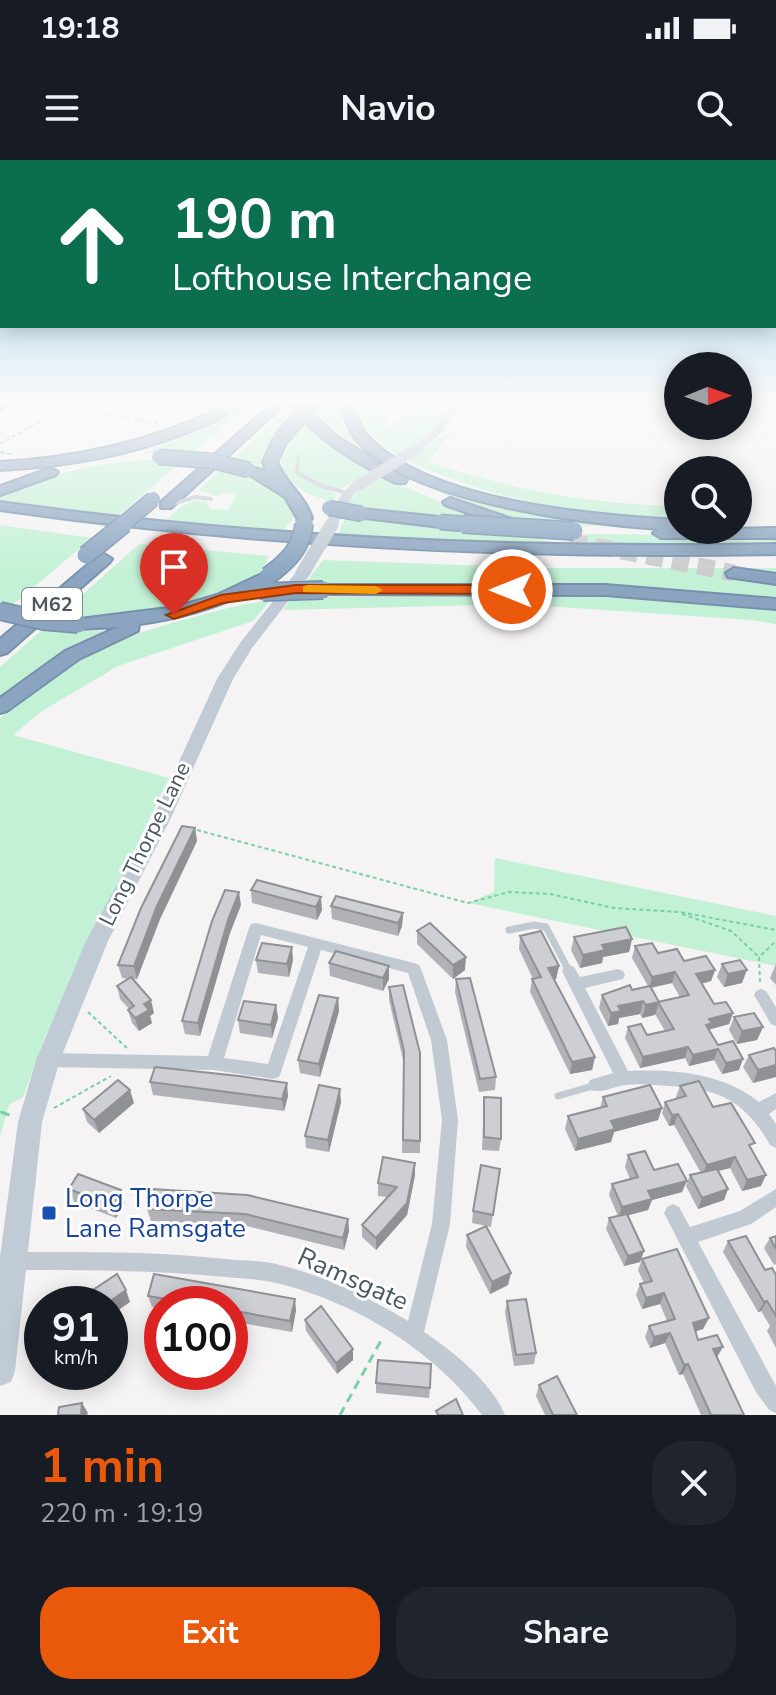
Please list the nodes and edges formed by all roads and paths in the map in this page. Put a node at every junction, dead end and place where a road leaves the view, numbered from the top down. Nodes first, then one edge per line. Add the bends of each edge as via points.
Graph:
1 (76, 460) edge
2 (109, 460) joint
3 (116, 460) edge
4 (194, 460) edge
5 (205, 460) edge
6 (216, 460) edge
7 (271, 460) edge
8 (298, 460) edge
9 (367, 460) edge
10 (394, 460) edge
11 (400, 460) edge
12 (73, 466) junction
13 (0, 468) edge
14 (280, 486) junction
15 (352, 489) junction
16 (0, 491) edge
17 (293, 496) junction
18 (211, 499) dead end
19 (160, 502) junction
20 (0, 506) edge
21 (330, 516) junction
22 (0, 517) edge
23 (664, 524) edge
24 (752, 528) edge
25 (776, 530) edge
26 (572, 536) junction
27 (776, 549) edge
28 (776, 560) edge
29 (734, 573) tunnel mouth
30 (776, 579) edge
31 (265, 589) junction
32 (776, 604) edge
33 (0, 611) edge
34 (174, 615) junction
35 (0, 629) edge
36 (93, 644) junction
37 (0, 649) edge
38 (0, 707) edge
39 (193, 829) edge
40 (680, 912) junction
41 (509, 930) dead end
42 (776, 930) edge
43 (776, 941) edge
44 (316, 943) junction
45 (759, 957) junction
46 (618, 975) dead end
47 (573, 977) junction
48 (761, 995) joint
49 (776, 1020) edge
50 (48, 1060) junction
51 (214, 1063) junction
52 (622, 1075) junction
53 (596, 1085) joint
54 (558, 1096) dead end
55 (776, 1100) edge
56 (758, 1112) junction
57 (776, 1140) edge
58 (776, 1197) edge
59 (673, 1213) dead end
60 (686, 1237) junction
61 (12, 1261) junction
62 (391, 1322) junction
63 (414, 1335) junction
64 (0, 1371) edge
65 (776, 1403) edge
66 (340, 1415) edge
67 (495, 1415) edge

1 - 13 highway
2 - 3 highway, bridge
2 - 12 highway
4 - 14 highway, bridge via 249,470
5 - 19 highway, M62
6 - 19 highway, M62
7 - 14 highway, bridge
8 - 15 lane via 297,473 324,487
9 - 26 highway via 485,516
10 - 23 highway via 446,486 490,500 551,514
11 - 15 main road, bridge
12 - 13 highway
12 - 16 highway
14 - 17 highway
15 - 21 main road, Long Thorpe Lane
17 - 21 highway
17 - 31 highway, bridge via 304,531
18 - 19 lane
19 - 35 highway, M62, bridge via 86,555
19 - 37 highway, M62 via 104,559
20 - 27 highway via 175,529 388,546
21 - 26 highway, bridge via 362,514
21 - 50 main road, Long Thorpe Lane, bridge via 302,574 225,679 161,820 97,941
22 - 28 highway via 236,545 433,559
24 - 25 highway
25 - 26 highway
29 - 30 highway
31 - 32 highway, bridge via 605,590
31 - 34 highway
31 - 36 highway
33 - 34 highway, bridge via 78,624
34 - 36 highway
36 - 38 highway via 38,676
39 - 40 path via 468,903 509,892
40 - 42 path
40 - 45 path via 731,931
41 - 47 lane via 546,927
43 - 45 path
44 - 51 street via 273,1072
44 - 51 street via 256,928
44 - 63 street via 414,969 439,1040 449,1135 441,1224
45 - 48 path
46 - 47 street
47 - 52 street
48 - 49 street
50 - 51 street
50 - 61 main road, Long Thorpe Lane via 30,1122
52 - 53 street
52 - 56 street via 705,1081
53 - 54 lane
55 - 56 street
56 - 57 street
58 - 60 street via 745,1218
59 - 60 street
60 - 65 street
61 - 62 street, Ramsgate via 163,1260 279,1274
61 - 64 main road, Long Thorpe Lane
62 - 63 street, Ramsgate
62 - 66 path
63 - 67 street, Ramsgate via 450,1362

